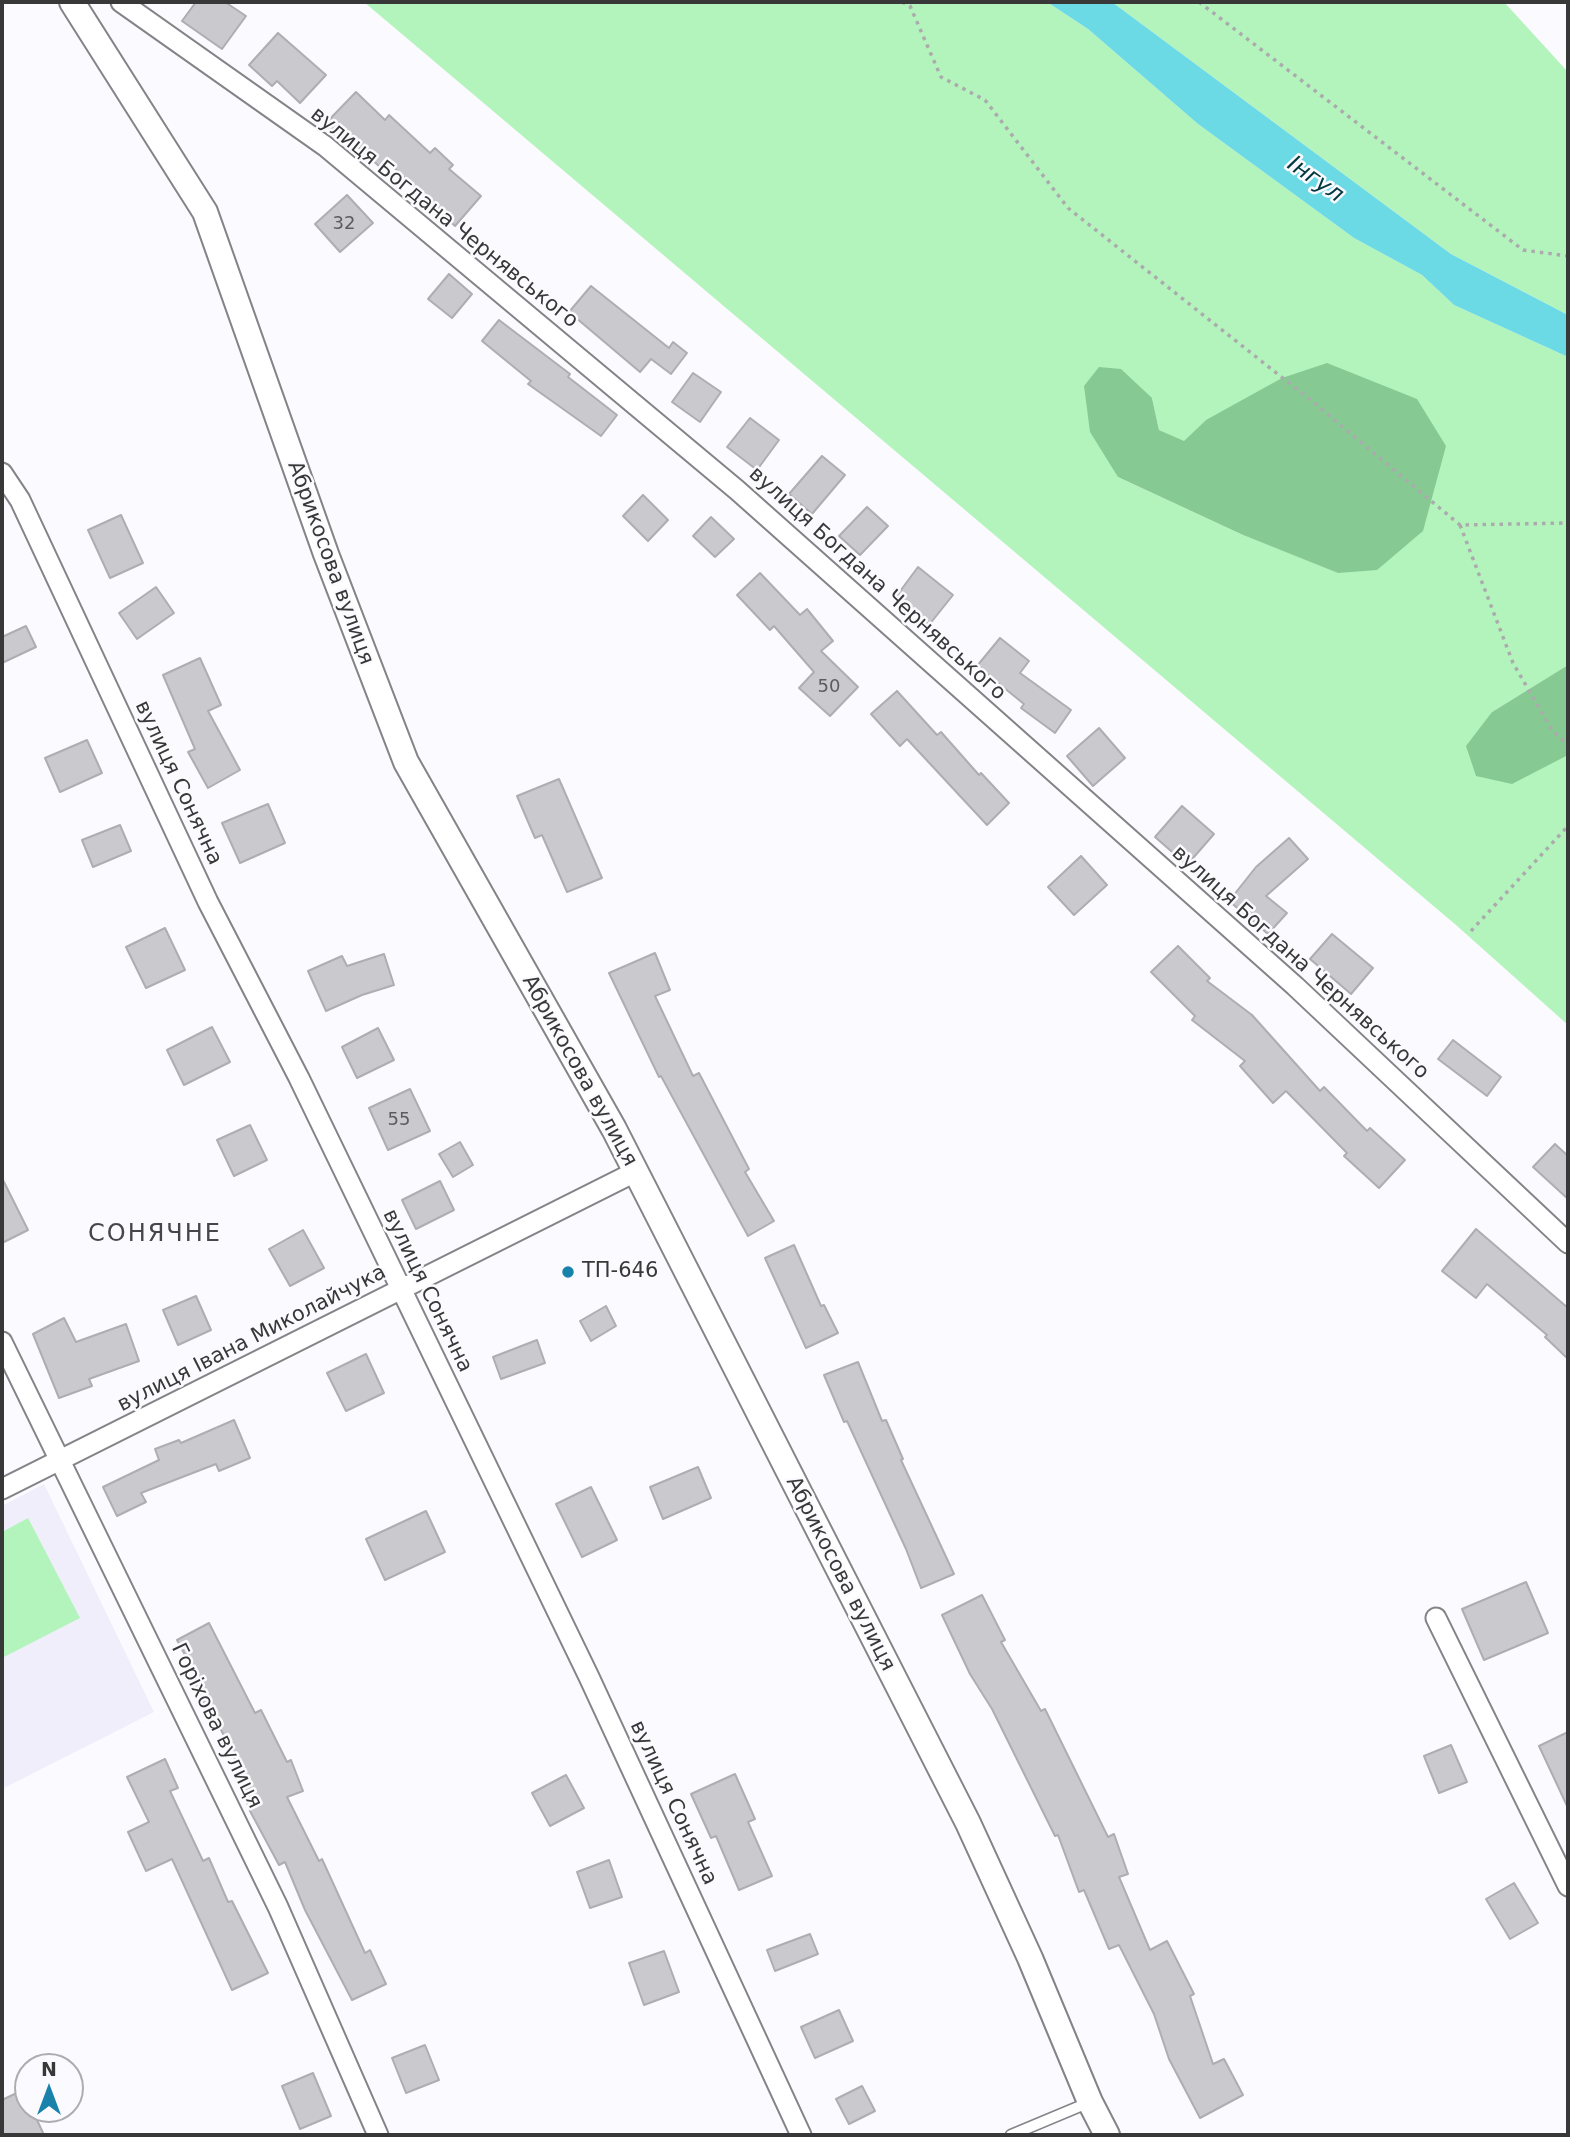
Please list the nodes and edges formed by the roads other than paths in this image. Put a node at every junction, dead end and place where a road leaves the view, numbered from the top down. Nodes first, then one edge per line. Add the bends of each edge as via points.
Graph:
1 (72, 2) edge
2 (121, 2) edge
3 (2, 473) edge
4 (635, 1172) junction
5 (1568, 1243) edge
6 (401, 1289) junction
7 (2, 1342) edge
8 (61, 1460) junction
9 (2, 1489) edge
10 (1436, 1618) dead end
11 (1568, 1886) edge
12 (1090, 2102) junction
13 (378, 2135) edge
14 (801, 2135) edge
15 (1011, 2135) edge
16 (1107, 2135) edge

1 - 4 street, Абрикосова вулиця via 205,212 326,554 406,762
2 - 5 street, вулиця Богдана Чернявського via 326,146 737,489 1295,986
3 - 6 street, вулиця Сонячна
4 - 6 street, вулиця Івана Миколайчука
4 - 12 street, Абрикосова вулиця via 968,1823
6 - 8 street, вулиця Івана Миколайчука
6 - 14 street, вулиця Сонячна via 589,1678
7 - 8 street, Горіхова вулиця
8 - 9 street, вулиця Івана Миколайчука
8 - 13 street, Горіхова вулиця via 278,1907
10 - 11 street
12 - 15 lane
12 - 16 street, Абрикосова вулиця

